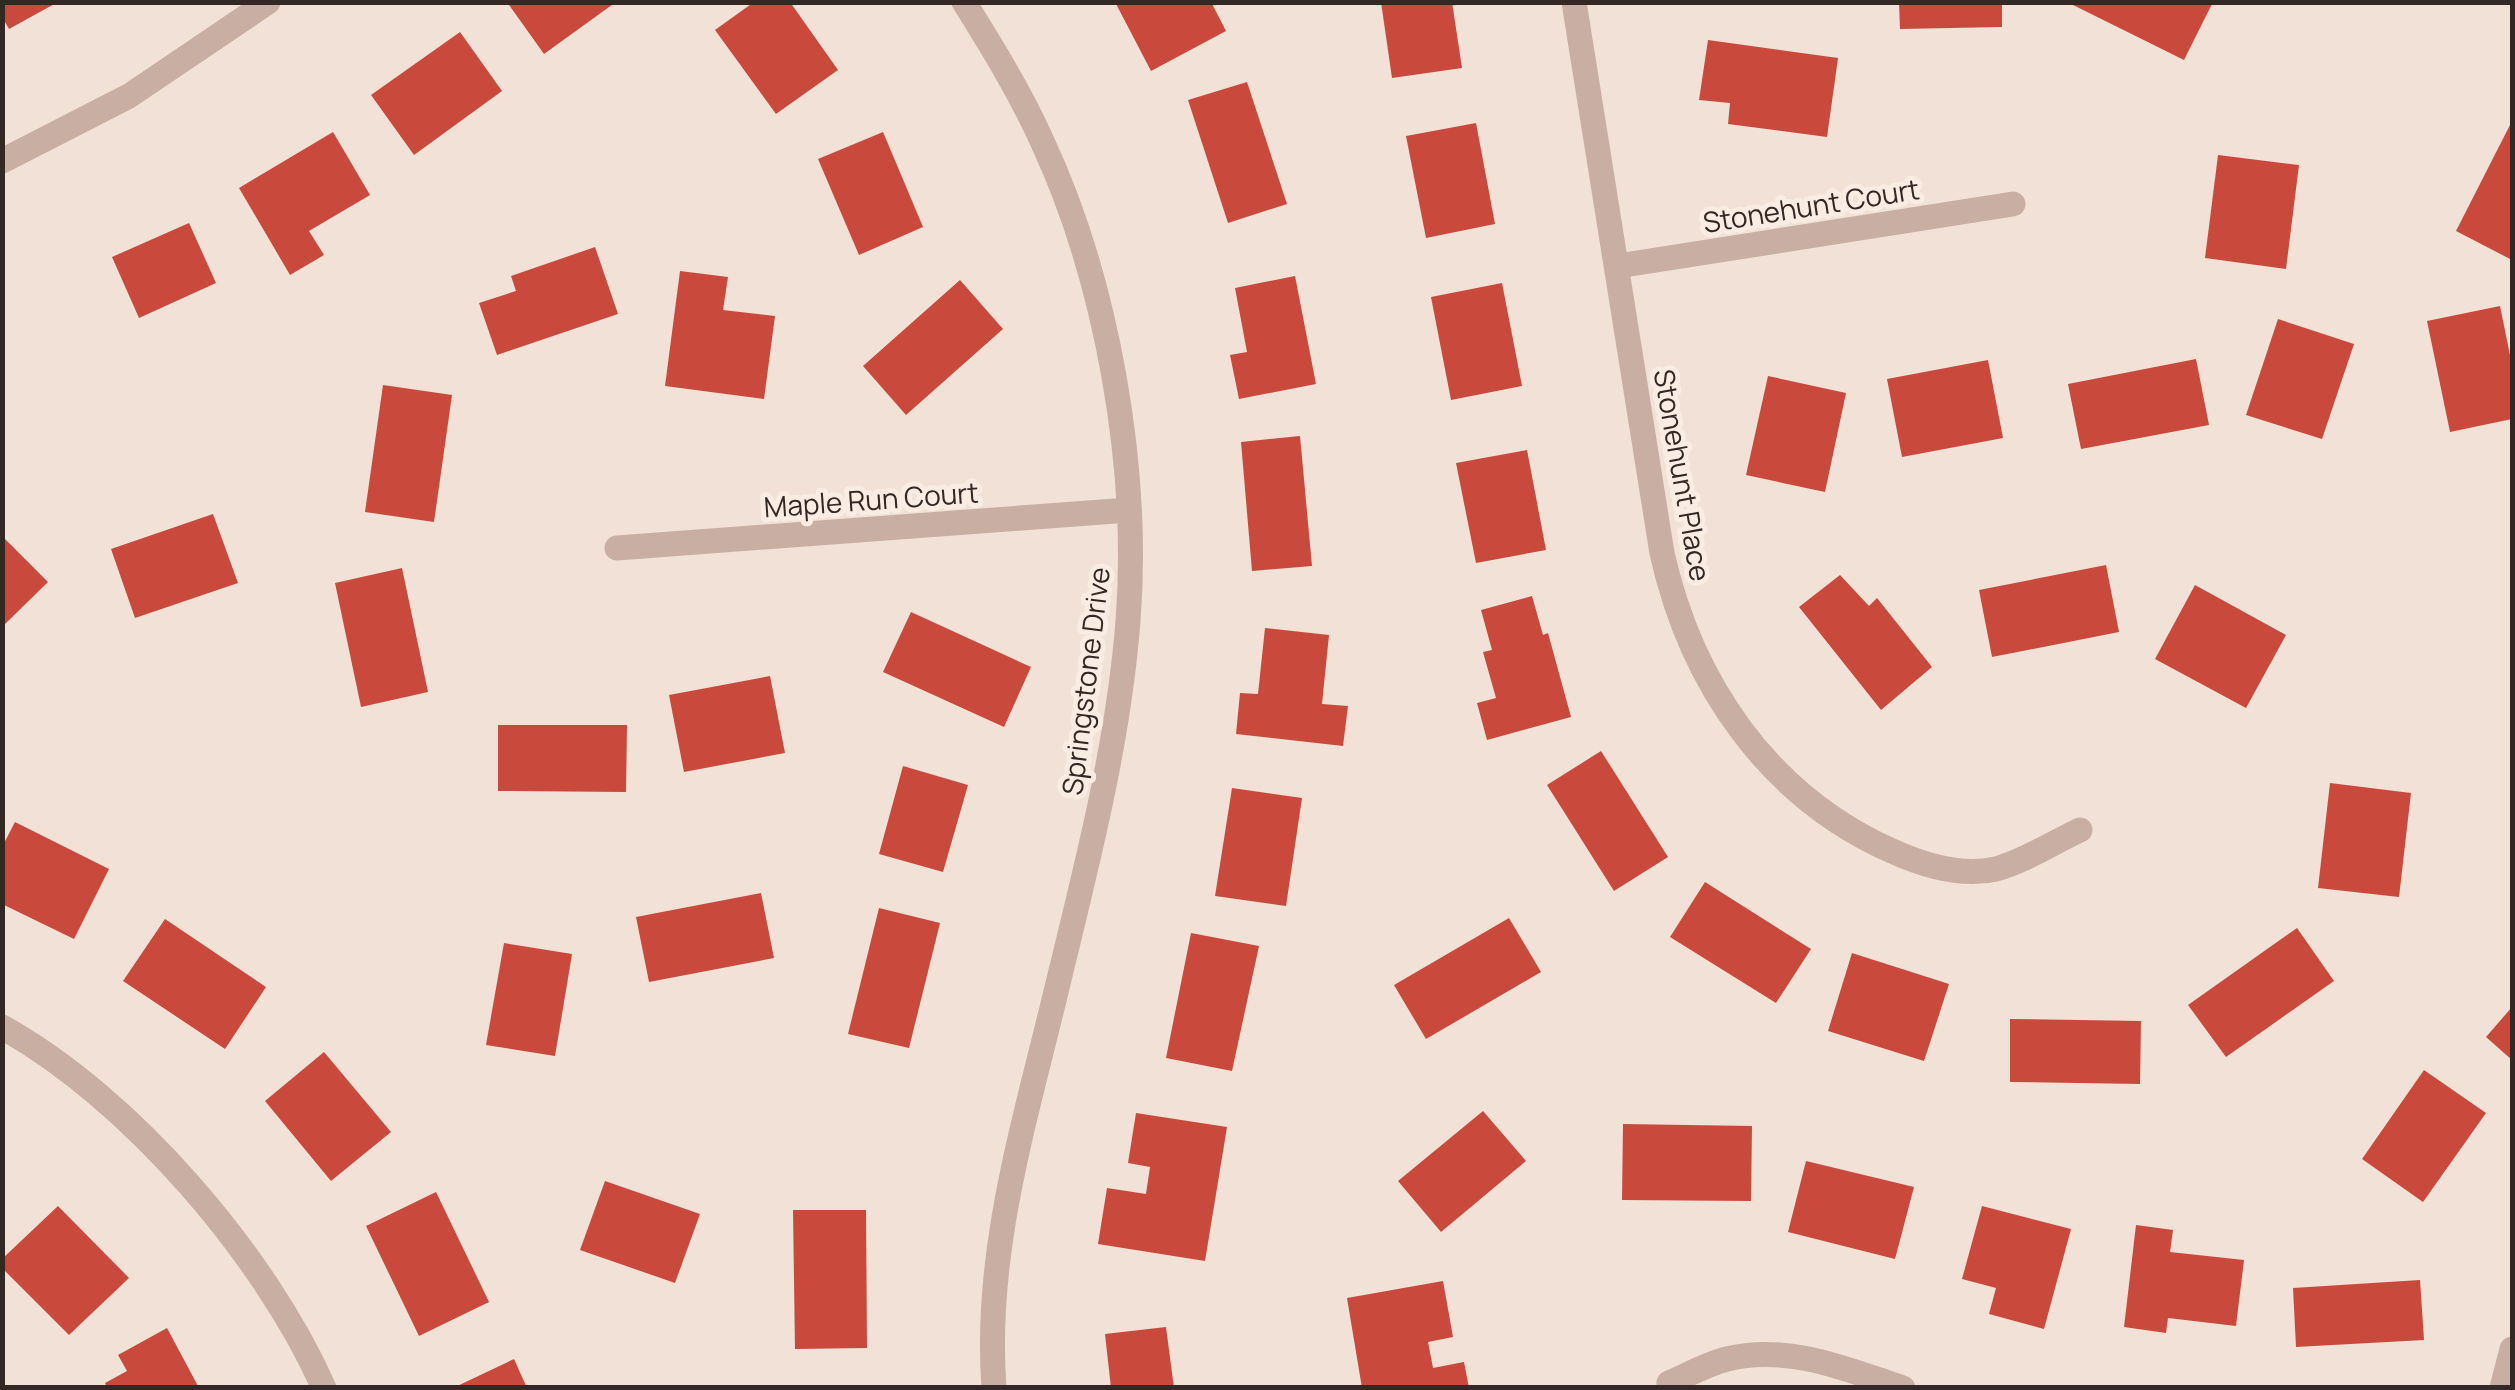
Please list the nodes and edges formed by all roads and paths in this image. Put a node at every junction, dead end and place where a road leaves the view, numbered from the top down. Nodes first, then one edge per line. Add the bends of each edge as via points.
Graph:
1 (268, 2) edge
2 (964, 2) edge
3 (1574, 2) edge
4 (2, 162) edge
5 (2013, 204) dead end
6 (1618, 266) junction
7 (1128, 510) junction
8 (617, 548) dead end
9 (2080, 830) dead end
10 (2, 1027) edge
11 (2512, 1349) edge
12 (1669, 1383) dead end
13 (324, 1388) edge
14 (994, 1388) edge
15 (1903, 1388) edge
16 (2502, 1388) edge

1 - 4 street via 129,96
2 - 7 street, Springstone Drive via 1043,142 1080,238 1105,333
3 - 6 street, Stonehunt Place
5 - 6 street, Stonehunt Court
6 - 9 street, Stonehunt Place via 1671,592 1703,673 1752,745 1826,814 1918,863 1996,869
7 - 8 street, Maple Run Court
7 - 14 street, Springstone Drive via 1128,623 1108,773 996,1257
10 - 13 street via 100,1096 176,1169 247,1255
11 - 16 street
12 - 15 street via 1728,1359 1780,1355 1816,1359

